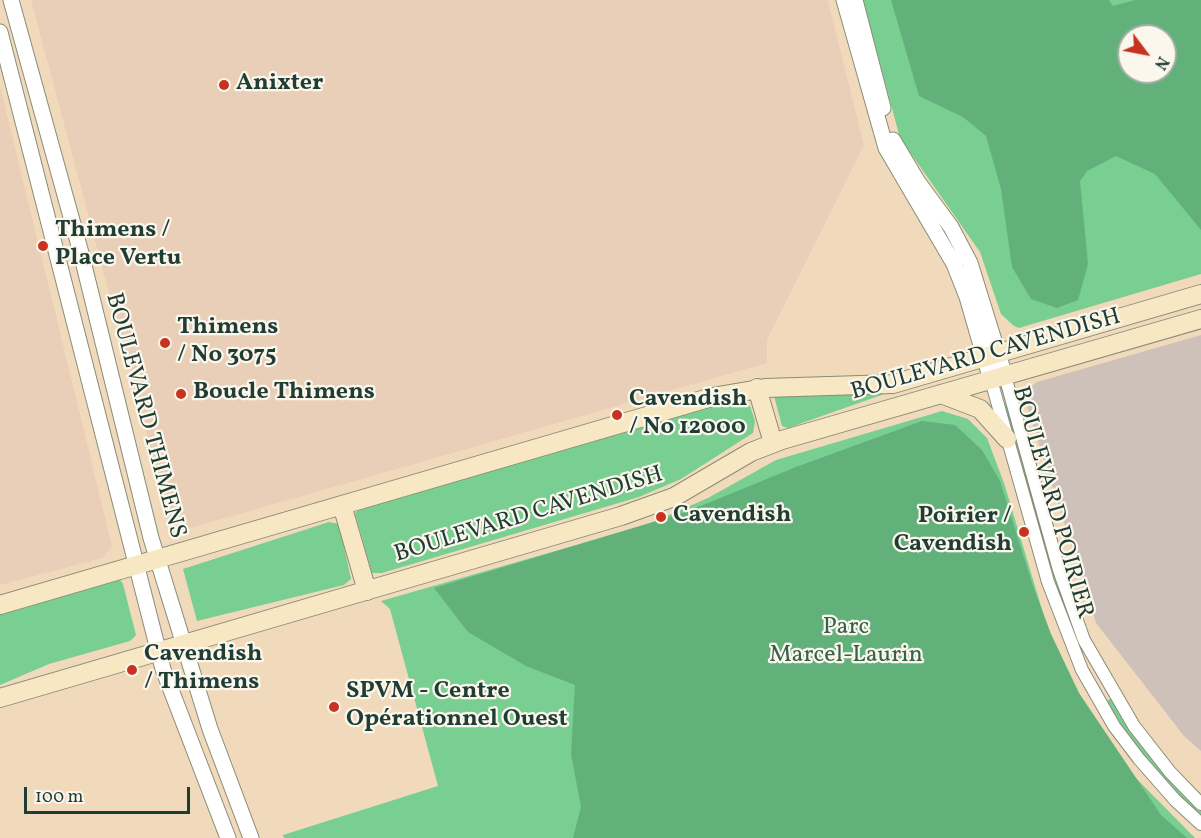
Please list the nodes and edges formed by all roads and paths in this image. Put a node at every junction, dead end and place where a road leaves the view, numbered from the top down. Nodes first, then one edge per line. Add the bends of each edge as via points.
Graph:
1 (11, 0) edge
2 (844, 0) edge
3 (855, 0) edge
4 (0, 32) edge
5 (1201, 294) edge
6 (1201, 319) edge
7 (992, 357) junction
8 (998, 378) junction
9 (757, 388) junction
10 (941, 394) junction
11 (1007, 439) junction
12 (773, 443) junction
13 (342, 505) junction
14 (158, 558) junction
15 (134, 566) junction
16 (367, 591) junction
17 (0, 605) edge
18 (184, 645) junction
19 (159, 652) junction
20 (0, 698) edge
21 (1201, 804) edge
22 (1201, 824) edge
23 (228, 838) edge
24 (251, 838) edge

1 - 14 street, BOULEVARD THIMENS via 81,253 131,464
2 - 7 street, BOULEVARD POIRIER via 884,142 954,264
3 - 7 street, BOULEVARD POIRIER via 893,140 970,263
4 - 15 street, BOULEVARD THIMENS
5 - 7 main road, BOULEVARD CAVENDISH
6 - 8 main road, BOULEVARD CAVENDISH
7 - 8 street, BOULEVARD POIRIER
7 - 9 main road, BOULEVARD CAVENDISH via 893,384
8 - 10 main road, BOULEVARD CAVENDISH
8 - 11 street, BOULEVARD POIRIER
8 - 21 street, BOULEVARD POIRIER via 1084,640 1142,738
9 - 12 main road
9 - 13 main road, BOULEVARD CAVENDISH via 712,396
10 - 11 main road via 980,409
10 - 12 main road, BOULEVARD CAVENDISH
11 - 22 street, BOULEVARD POIRIER via 1054,601 1083,671 1114,726 1139,759
12 - 16 main road, BOULEVARD CAVENDISH via 641,510
13 - 14 main road, BOULEVARD CAVENDISH
13 - 16 main road
14 - 15 main road, BOULEVARD CAVENDISH
14 - 18 street, BOULEVARD THIMENS
15 - 17 main road, BOULEVARD CAVENDISH
15 - 19 street, BOULEVARD THIMENS
16 - 18 main road, BOULEVARD CAVENDISH
18 - 19 main road, BOULEVARD CAVENDISH
18 - 24 street, BOULEVARD THIMENS
19 - 20 main road, BOULEVARD CAVENDISH
19 - 23 street, BOULEVARD THIMENS via 164,675

